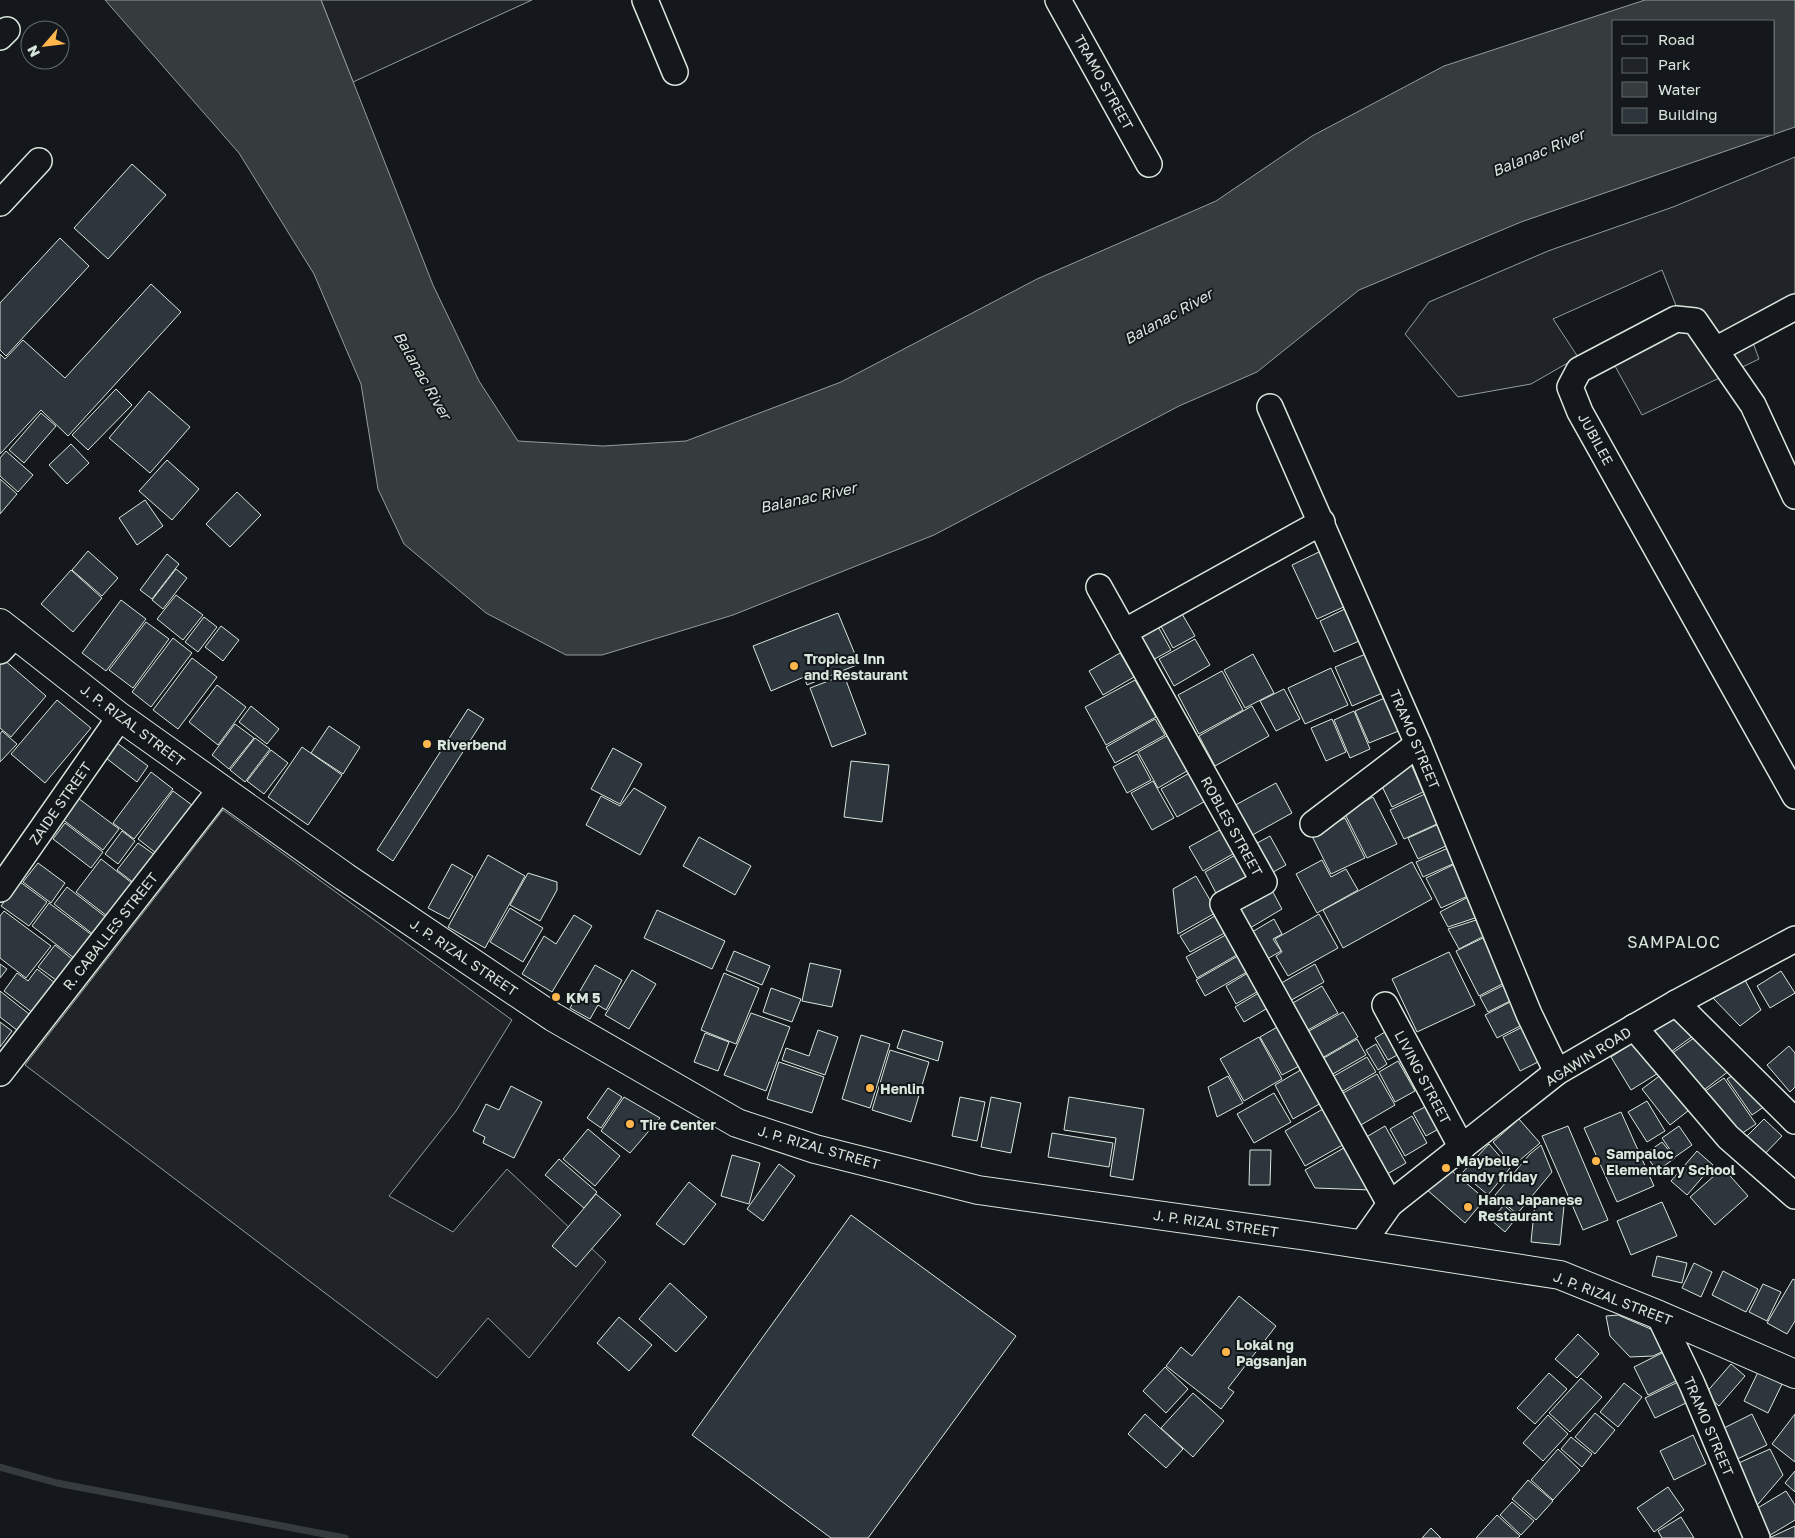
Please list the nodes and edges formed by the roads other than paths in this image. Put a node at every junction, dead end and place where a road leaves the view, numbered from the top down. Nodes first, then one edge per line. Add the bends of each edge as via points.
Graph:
1 (645, 0) edge
2 (1058, 0) edge
3 (675, 72) dead end
4 (39, 161) dead end
5 (1149, 164) dead end
6 (0, 203) edge
7 (1795, 307) edge
8 (1717, 349) junction
9 (1270, 407) dead end
10 (1795, 496) edge
11 (1322, 522) junction
12 (1099, 587) dead end
13 (1124, 632) junction
14 (5, 636) edge
15 (120, 717) junction
16 (1418, 744) junction
17 (220, 790) junction
18 (1795, 796) edge
19 (1313, 824) dead end
20 (0, 889) edge
21 (1790, 949) edge
22 (1676, 1002) junction
23 (1384, 1005) dead end
24 (1634, 1027) junction
25 (1557, 1072) junction
26 (0, 1073) edge
27 (1795, 1121) edge
28 (1462, 1148) junction
29 (1795, 1196) edge
30 (1390, 1204) junction
31 (1361, 1245) junction
32 (1660, 1315) junction
33 (1795, 1374) edge
34 (1757, 1538) edge

1 - 3 street
2 - 5 street, TRAMO STREET
4 - 6 street
7 - 8 street
8 - 10 street, JUBILEE via 1753,405
8 - 18 street, JUBILEE via 1695,321 1676,319 1579,370 1570,387 1580,412
9 - 11 street, TRAMO STREET
11 - 13 street
11 - 16 street, TRAMO STREET
12 - 13 street, ROBLES STREET
13 - 30 street, ROBLES STREET via 1264,882 1223,904
14 - 15 main road, J. P. RIZAL STREET
15 - 17 main road, J. P. RIZAL STREET
15 - 20 street, ZAIDE STREET
16 - 19 street
16 - 25 street, TRAMO STREET via 1529,1014
17 - 26 street, R. CABALLES STREET
17 - 31 main road, J. P. RIZAL STREET via 553,1017 737,1123 815,1149 978,1190
21 - 22 street, AGAWIN ROAD
22 - 24 street, AGAWIN ROAD
22 - 27 street
23 - 28 street, LIVING STREET
24 - 25 street, AGAWIN ROAD
24 - 29 street via 1728,1137
25 - 28 street, AGAWIN ROAD
28 - 30 street, AGAWIN ROAD
30 - 31 street, AGAWIN ROAD
31 - 32 main road, J. P. RIZAL STREET via 1560,1275
32 - 33 main road, J. P. RIZAL STREET
32 - 34 street, TRAMO STREET

